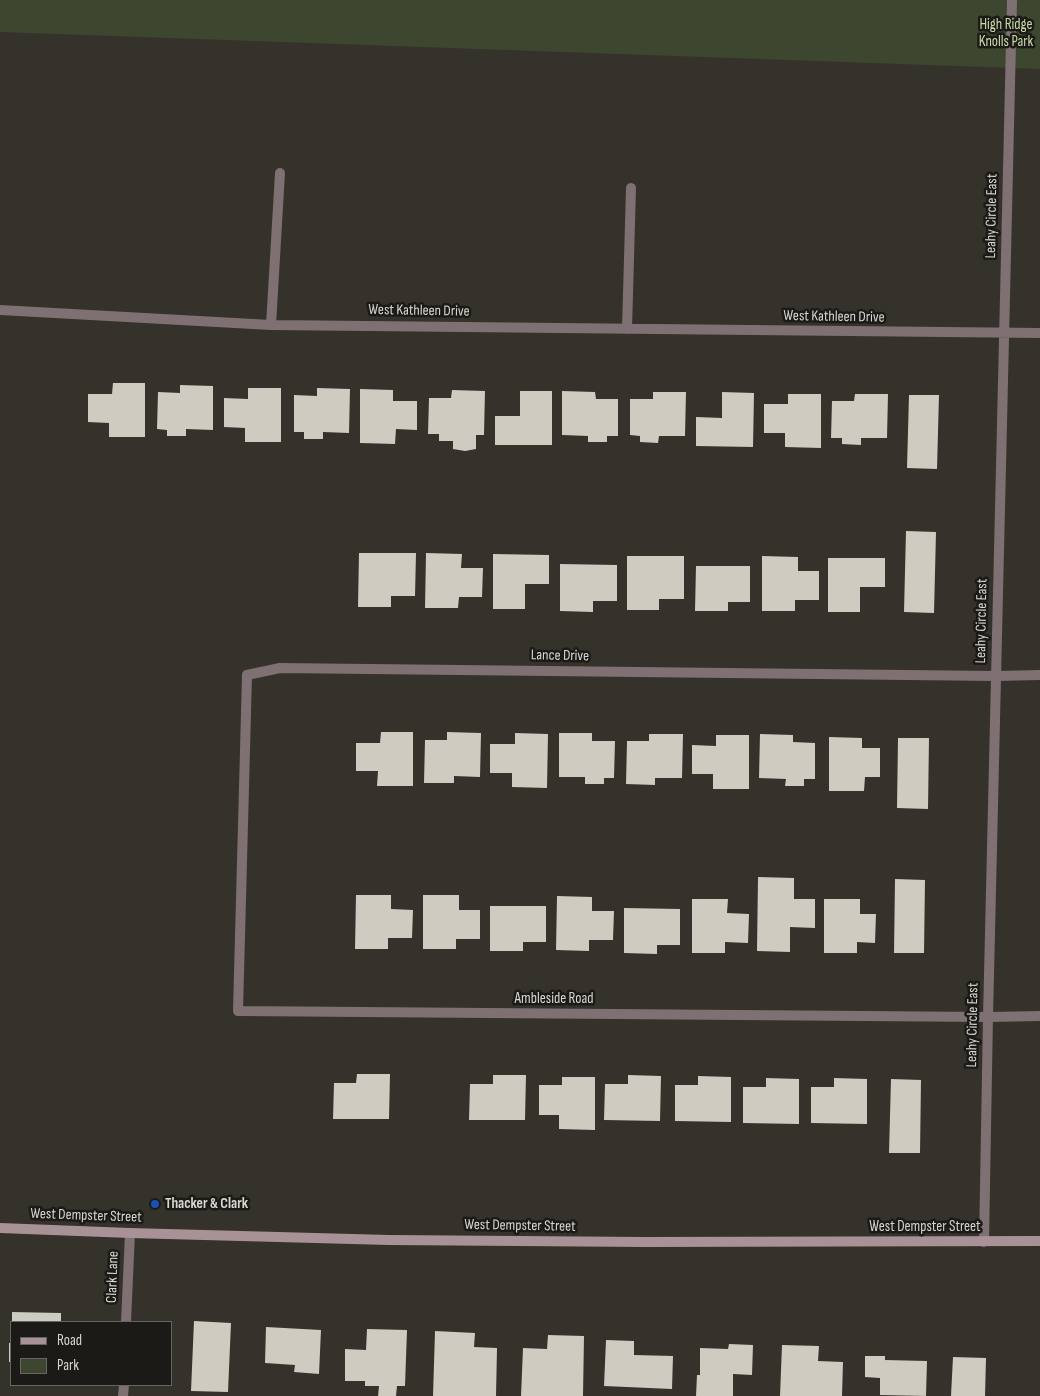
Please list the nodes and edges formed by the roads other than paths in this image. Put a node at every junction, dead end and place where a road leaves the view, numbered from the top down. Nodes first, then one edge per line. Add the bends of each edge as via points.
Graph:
1 (1012, 0) edge
2 (280, 173) dead end
3 (631, 188) dead end
4 (0, 310) edge
5 (271, 325) junction
6 (627, 329) junction
7 (1040, 333) edge
8 (1004, 334) junction
9 (1040, 675) edge
10 (996, 676) junction
11 (243, 840) joint
12 (1040, 1016) edge
13 (988, 1017) junction
14 (0, 1228) edge
15 (130, 1233) junction
16 (1040, 1241) edge
17 (984, 1242) junction
18 (126, 1321) edge

1 - 8 street, Leahy Circle East
2 - 5 street
3 - 6 street
4 - 5 street, West Kathleen Drive
5 - 6 street, West Kathleen Drive
6 - 8 street, West Kathleen Drive
7 - 8 street, West Kathleen Drive
8 - 10 street, Leahy Circle East
9 - 10 street, Lance Drive
10 - 11 street, Lance Drive via 280,668 247,675
10 - 13 street, Leahy Circle East
11 - 13 street, Ambleside Road via 238,1011
12 - 13 street, Ambleside Road
13 - 17 street, Leahy Circle East
14 - 15 main road, West Dempster Street
15 - 17 main road, West Dempster Street via 389,1240
15 - 18 street, Clark Lane
16 - 17 main road, West Dempster Street

